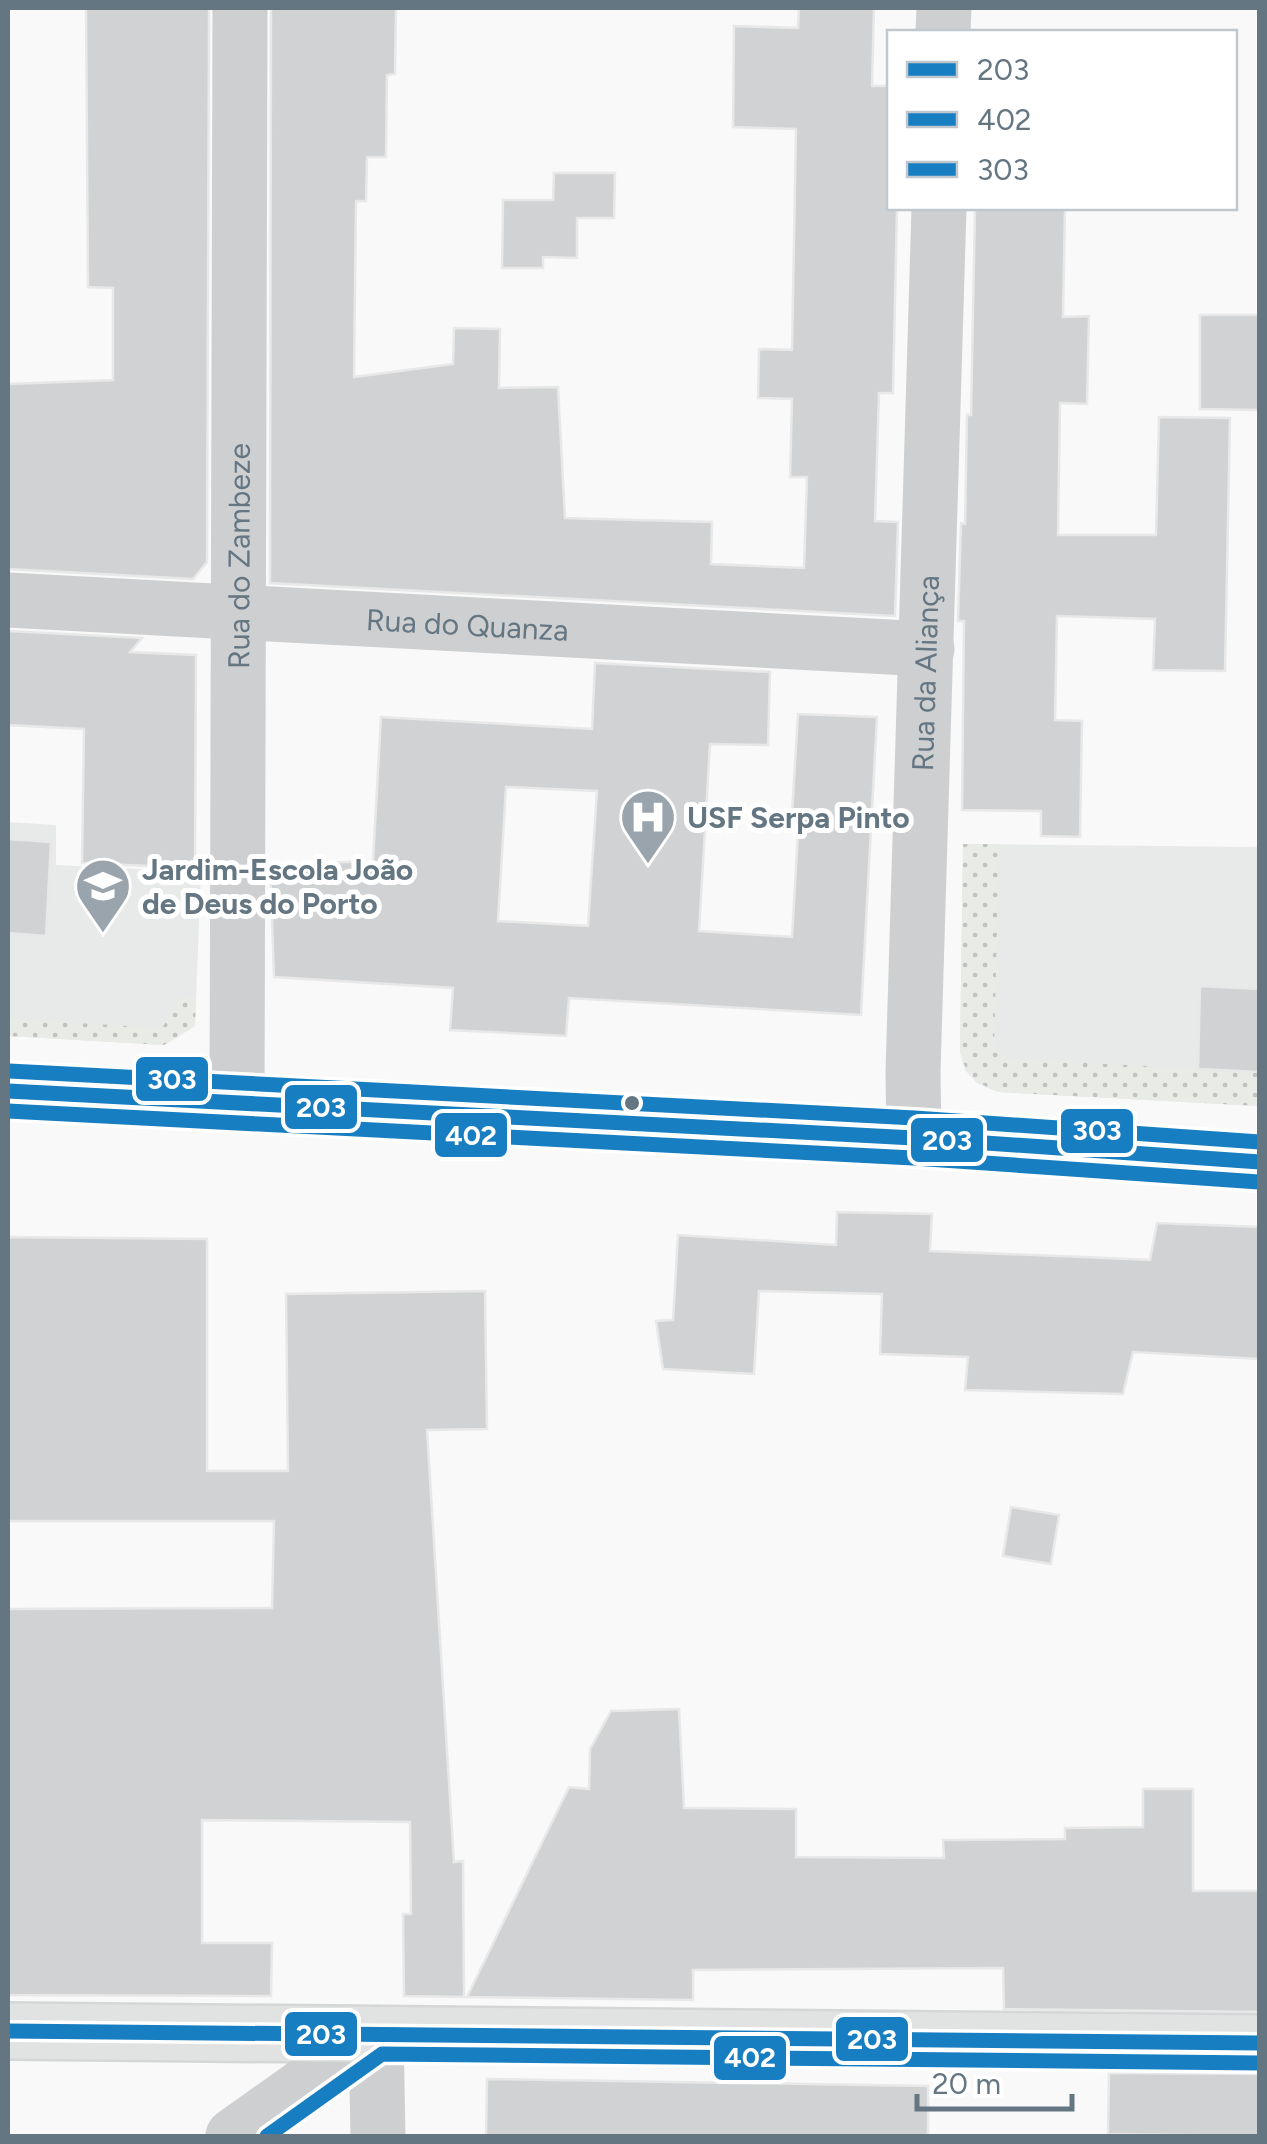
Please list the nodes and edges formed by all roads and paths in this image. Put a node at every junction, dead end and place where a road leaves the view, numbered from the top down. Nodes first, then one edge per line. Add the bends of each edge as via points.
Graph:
1 (240, 8) edge
2 (938, 210) edge
3 (8, 600) edge
4 (236, 613) junction
5 (927, 649) junction
6 (8, 1091) edge
7 (237, 1104) junction
8 (914, 1138) junction
9 (1260, 1162) edge
10 (8, 2031) edge
11 (376, 2034) junction
12 (1260, 2043) edge
13 (233, 2136) edge
14 (378, 2136) edge

1 - 4 street, Rua do Zambeze
2 - 5 street, Rua da Aliança
3 - 4 street, Rua do Quanza
4 - 5 street, Rua do Quanza
4 - 7 street, Rua do Zambeze
5 - 8 street, Rua da Aliança
6 - 7 main road
7 - 8 main road
8 - 9 main road
10 - 11 main road
11 - 12 main road
11 - 13 street
11 - 14 street

